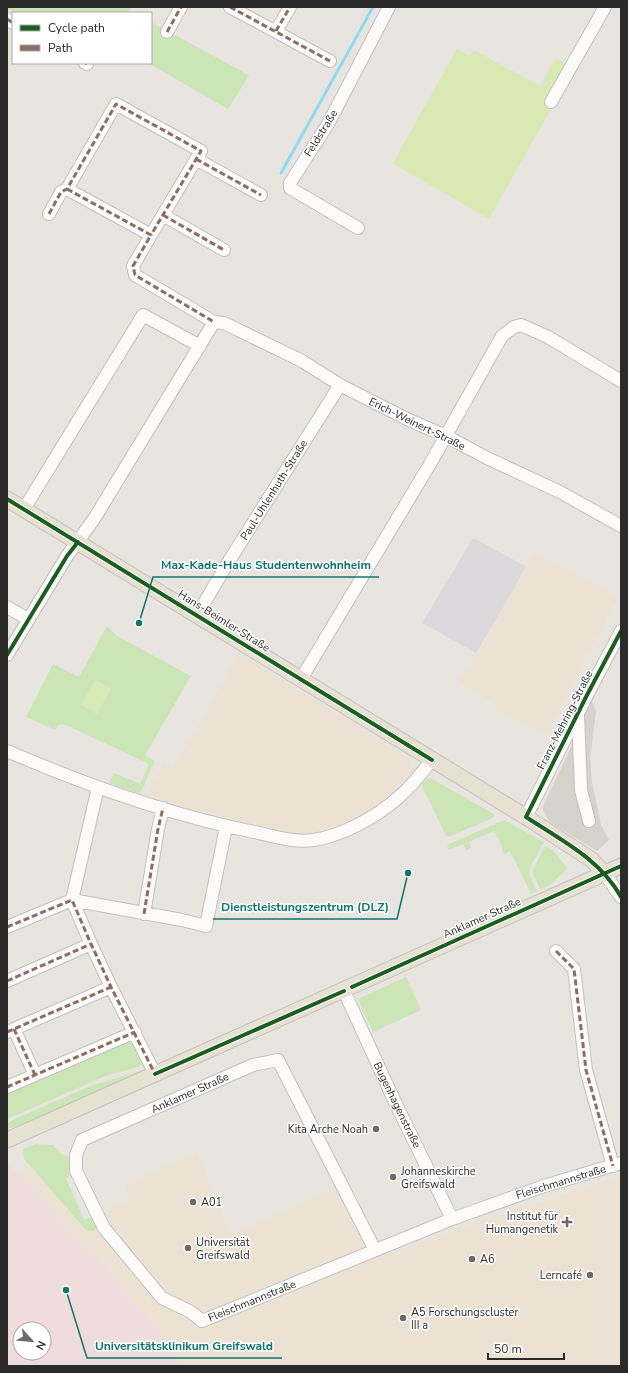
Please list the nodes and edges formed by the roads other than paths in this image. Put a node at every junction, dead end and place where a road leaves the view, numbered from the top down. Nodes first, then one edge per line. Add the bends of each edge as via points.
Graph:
1 (181, 7) edge
2 (230, 7) edge
3 (290, 7) edge
4 (389, 7) edge
5 (605, 7) edge
6 (276, 31) junction
7 (167, 32) dead end
8 (330, 61) dead end
9 (551, 102) dead end
10 (196, 159) junction
11 (67, 188) junction
12 (262, 195) dead end
13 (49, 214) dead end
14 (163, 215) junction
15 (358, 228) dead end
16 (151, 235) junction
17 (224, 250) dead end
18 (214, 322) junction
19 (200, 346) junction
20 (621, 381) edge
21 (340, 386) junction
22 (446, 436) junction
23 (7, 499) edge
24 (24, 509) junction
25 (621, 526) edge
26 (78, 542) junction
27 (7, 607) edge
28 (197, 615) junction
29 (28, 619) junction
30 (621, 632) edge
31 (7, 655) edge
32 (301, 679) junction
33 (578, 714) junction
34 (7, 751) edge
35 (432, 760) junction
36 (98, 787) junction
37 (163, 808) junction
38 (526, 817) junction
39 (589, 821) dead end
40 (226, 827) junction
41 (621, 866) edge
42 (605, 874) junction
43 (621, 897) edge
44 (72, 900) junction
45 (144, 914) junction
46 (7, 927) edge
47 (91, 944) junction
48 (556, 951) dead end
49 (7, 981) edge
50 (111, 987) junction
51 (344, 991) junction
52 (11, 1031) edge
53 (135, 1032) junction
54 (35, 1074) junction
55 (155, 1074) junction
56 (7, 1087) edge
57 (7, 1140) edge
58 (617, 1165) edge
59 (98, 1216) joint
60 (452, 1219) junction
61 (375, 1250) junction

1 - 7 street
2 - 6 street
3 - 6 street
4 - 15 street, Feldstraße via 328,124 290,183 290,188
5 - 9 street
6 - 8 street
10 - 11 street via 201,151 116,104
10 - 12 street
10 - 14 street, Erich-Weinert-Straße
11 - 13 street via 61,192
11 - 16 street
14 - 16 street, Erich-Weinert-Straße
14 - 17 street
16 - 18 street, Erich-Weinert-Straße via 133,266 135,275
18 - 19 street
18 - 21 street, Erich-Weinert-Straße via 224,323 296,358
19 - 24 street via 143,315
19 - 26 street
20 - 22 street via 548,337 521,325 514,327 502,336
21 - 22 street, Erich-Weinert-Straße
21 - 28 street, Paul-Uhlenhuth-Straße
22 - 25 street, Erich-Weinert-Straße via 560,492
22 - 32 street
23 - 24 main road, Hans-Beimler-Straße
24 - 26 main road, Hans-Beimler-Straße
26 - 28 main road, Hans-Beimler-Straße
26 - 29 street
27 - 29 street
28 - 32 main road, Hans-Beimler-Straße
29 - 31 street
30 - 33 street, Franz-Mehring-Straße
32 - 35 main road, Hans-Beimler-Straße
33 - 38 street, Franz-Mehring-Straße
33 - 39 street via 581,790
34 - 36 street
35 - 38 main road, Hans-Beimler-Straße
35 - 40 street via 402,796 349,829 332,835 314,840 292,840
36 - 37 street
36 - 44 street
37 - 40 street
37 - 45 street
38 - 42 main road, Hans-Beimler-Straße via 592,860
40 - 45 street via 206,926
41 - 42 main road, Anklamer Straße
42 - 43 street
42 - 51 main road, Anklamer Straße
44 - 45 street
44 - 46 street
44 - 47 street
47 - 49 street
47 - 50 street
48 - 58 street, Fleischmannstraße via 574,969 586,1070
50 - 52 street
50 - 53 street
51 - 55 main road, Anklamer Straße
51 - 60 street, Bugenhagenstraße
52 - 54 street
53 - 54 street
53 - 55 street
54 - 56 street
55 - 57 main road, Anklamer Straße
58 - 60 street, Fleischmannstraße via 547,1185
59 - 61 street, Fleischmannstraße via 104,1228 162,1298 191,1312 202,1321
59 - 61 street, Anklamer Straße via 76,1171 76,1155 82,1140 254,1065 278,1060
60 - 61 street, Fleischmannstraße

